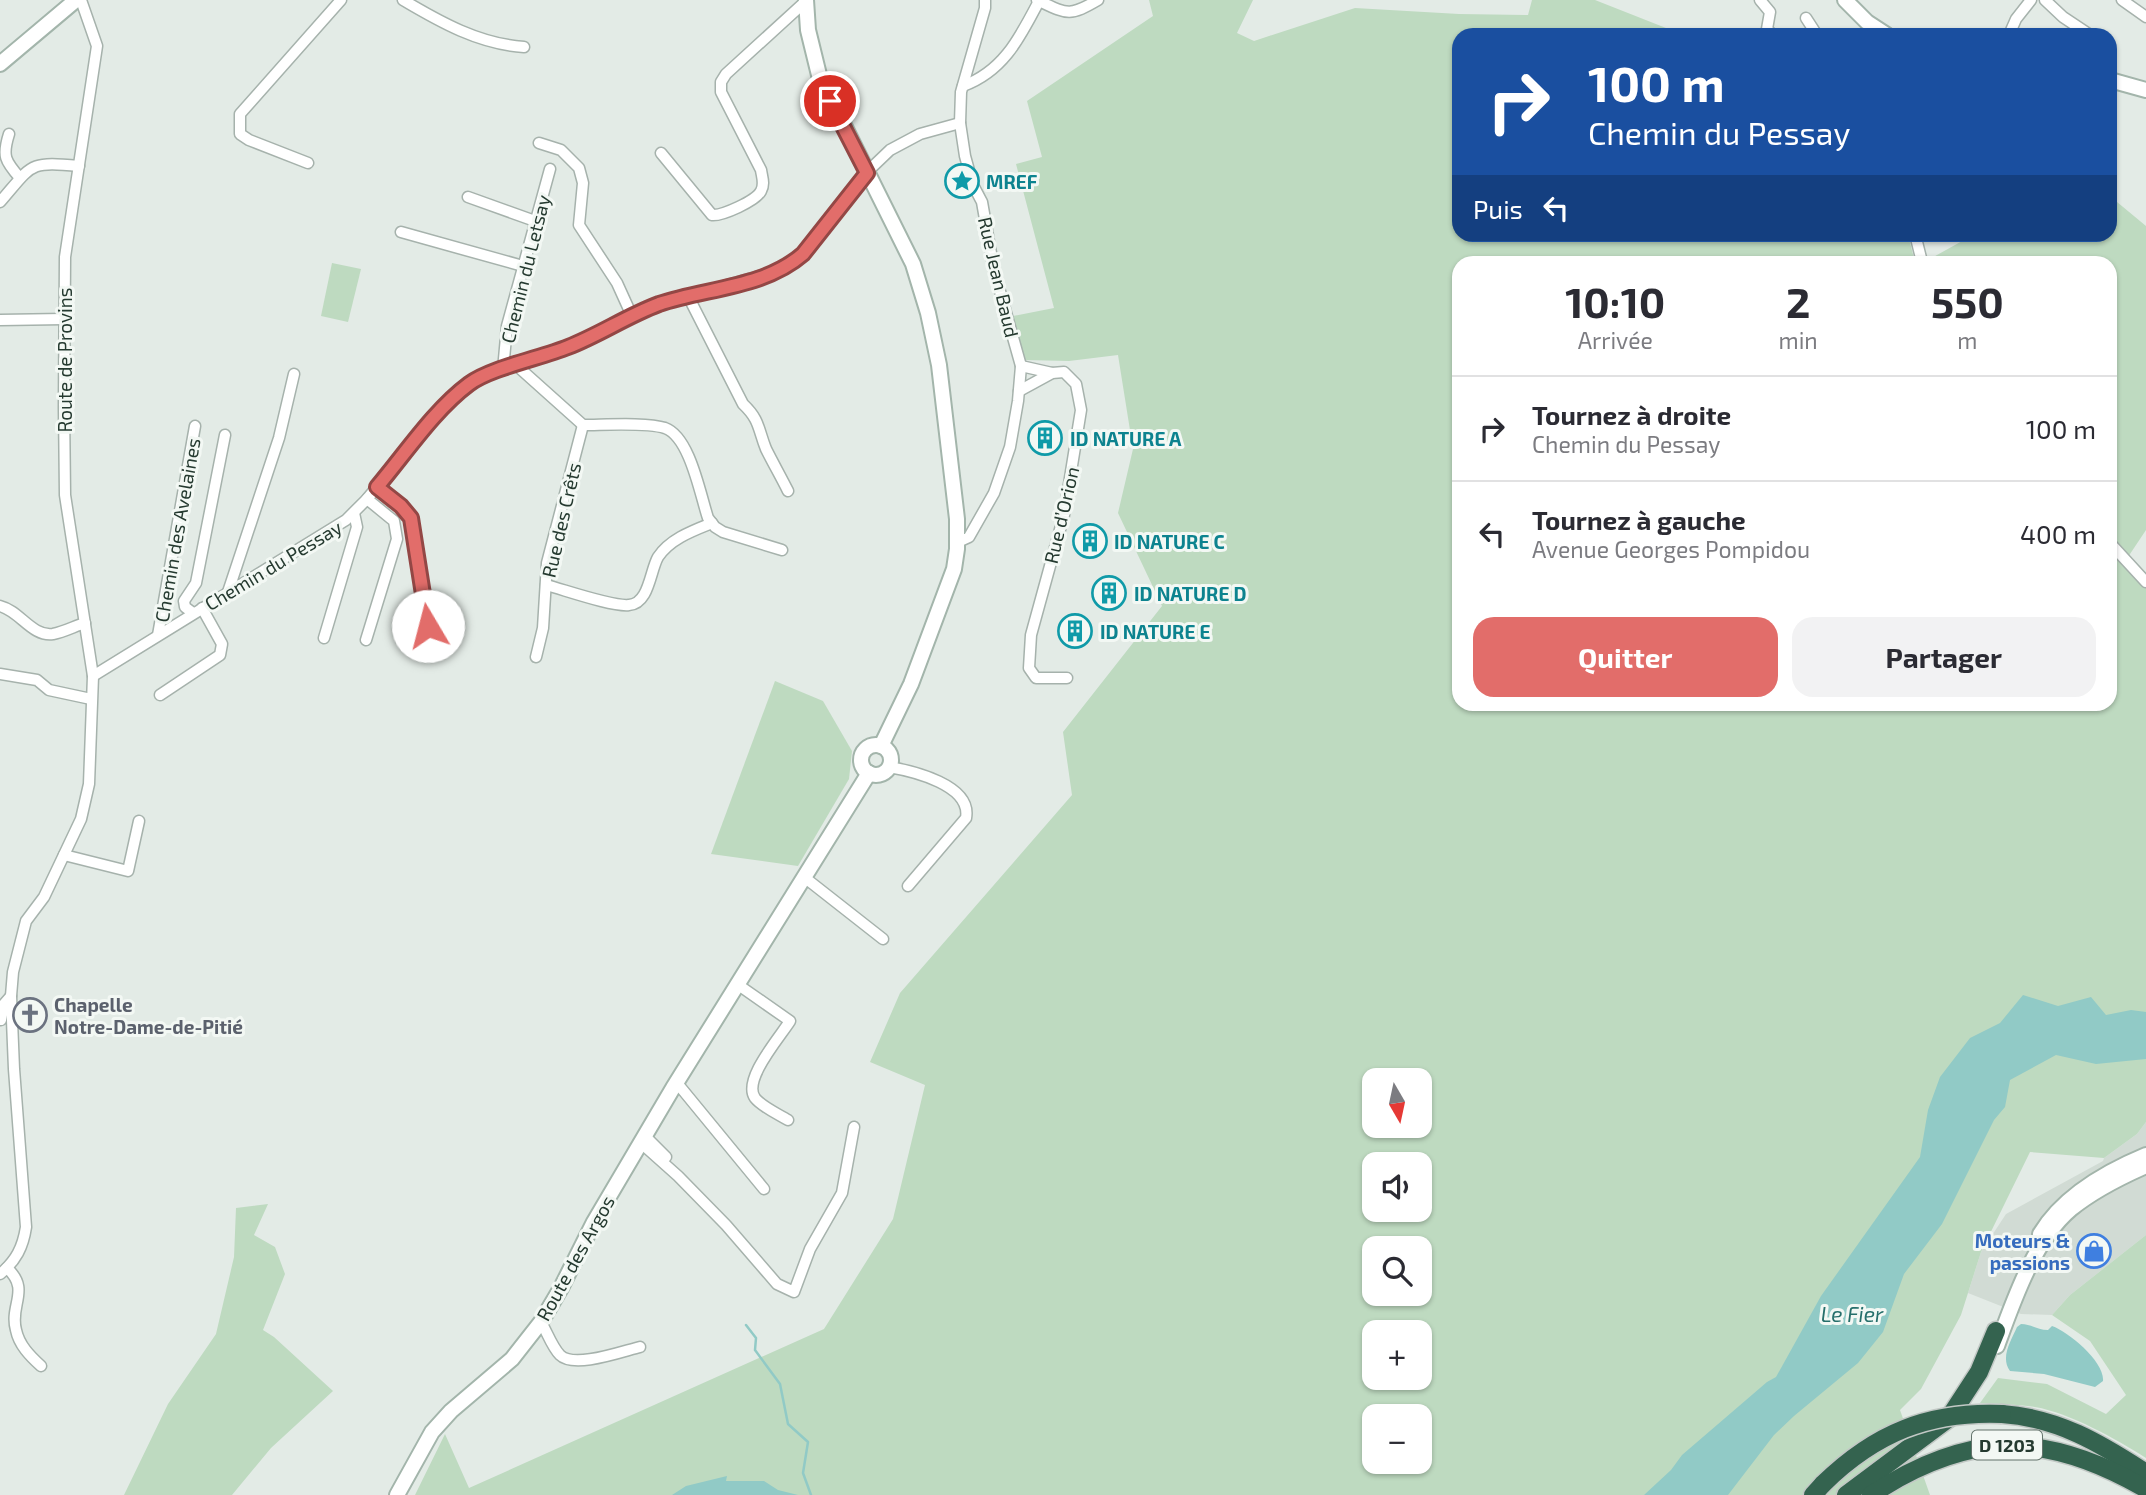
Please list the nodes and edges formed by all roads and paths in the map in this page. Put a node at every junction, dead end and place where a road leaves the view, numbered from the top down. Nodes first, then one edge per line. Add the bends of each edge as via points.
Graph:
1 (341, 0) edge
2 (403, 0) edge
3 (985, 0) edge
4 (1038, 0) edge
5 (1098, 0) edge
6 (1760, 0) edge
7 (1845, 0) edge
8 (2031, 0) edge
9 (2045, 0) edge
10 (2122, 0) edge
11 (72, 1) edge
12 (806, 1) edge
13 (2146, 16) edge
14 (1806, 18) dead end
15 (1770, 28) edge
16 (1812, 28) edge
17 (1876, 28) edge
18 (2013, 28) edge
19 (2080, 28) edge
20 (524, 47) dead end
21 (0, 64) edge
22 (2117, 82) edge
23 (963, 86) junction
24 (2146, 90) edge
25 (960, 123) junction
26 (9, 134) dead end
27 (539, 143) dead end
28 (660, 153) dead end
29 (308, 163) dead end
30 (79, 166) junction
31 (550, 169) dead end
32 (867, 173) junction
33 (20, 178) junction
34 (468, 197) dead end
35 (0, 202) edge
36 (536, 221) junction
37 (401, 232) dead end
38 (523, 266) junction
39 (688, 296) junction
40 (632, 316) junction
41 (0, 320) edge
42 (64, 320) junction
43 (516, 365) junction
44 (1021, 366) junction
45 (503, 370) junction
46 (1052, 373) junction
47 (294, 374) dead end
48 (1019, 391) junction
49 (583, 425) junction
50 (195, 426) dead end
51 (225, 435) dead end
52 (377, 487) junction
53 (788, 491) dead end
54 (367, 499) junction
55 (354, 513) junction
56 (712, 523) junction
57 (958, 542) junction
58 (782, 550) dead end
59 (2117, 551) edge
60 (2146, 582) edge
61 (546, 585) junction
62 (226, 596) junction
63 (0, 606) edge
64 (198, 611) junction
65 (85, 623) junction
66 (428, 626) dead end
67 (158, 635) junction
68 (324, 638) dead end
69 (366, 640) dead end
70 (536, 657) dead end
71 (0, 674) edge
72 (93, 676) junction
73 (1068, 678) dead end
74 (160, 695) dead end
75 (91, 699) junction
76 (881, 746) junction
77 (889, 766) junction
78 (869, 773) junction
79 (139, 821) dead end
80 (64, 855) junction
81 (804, 877) junction
82 (908, 886) dead end
83 (883, 939) dead end
84 (737, 984) junction
85 (11, 996) junction
86 (1, 1020) edge
87 (12, 1025) junction
88 (677, 1083) junction
89 (788, 1120) dead end
90 (854, 1127) dead end
91 (643, 1140) junction
92 (2146, 1156) edge
93 (2146, 1166) edge
94 (764, 1189) dead end
95 (714, 1203) dead end
96 (3, 1271) edge
97 (541, 1322) junction
98 (1996, 1331) joint
99 (640, 1347) dead end
100 (41, 1366) dead end
101 (1983, 1382) joint
102 (2146, 1473) edge
103 (1818, 1489) edge
104 (2146, 1489) edge
105 (397, 1495) edge
106 (1846, 1495) edge
107 (1857, 1495) edge
108 (1871, 1495) edge

1 - 29 street via 240,114 240,134
2 - 20 street via 447,27
3 - 23 street, Rue Jean Baud
4 - 5 street via 1073,12
4 - 23 street via 1016,44 1000,64
6 - 15 street via 1770,12
7 - 17 street
8 - 18 street
9 - 19 street
10 - 13 street
11 - 21 street
11 - 30 street, Route de Provins via 97,46
12 - 28 street via 721,82 721,92 761,170 762,190 756,198 712,215
12 - 32 street via 818,75
14 - 16 street
22 - 24 street
23 - 25 street, Rue Jean Baud
25 - 32 street, Chemin du Pessay via 903,141
25 - 44 street, Rue Jean Baud
26 - 33 street via 4,150
27 - 40 street via 561,150 579,168 583,183 579,225 617,282
30 - 33 street via 36,165
30 - 42 street, Route de Provins via 65,257
31 - 36 street, Chemin du Letsay
32 - 39 street, Chemin du Pessay via 792,263 764,277
32 - 57 street via 913,264 928,313 939,365
33 - 35 street
34 - 36 street
36 - 38 street, Chemin du Letsay
37 - 38 street
38 - 45 street, Chemin du Letsay via 507,326
39 - 40 street, Chemin du Pessay
39 - 53 street via 743,404 760,425
40 - 43 street, Chemin du Pessay via 567,348
41 - 42 street
42 - 65 street, Route de Provins via 65,495
43 - 45 street, Chemin du Pessay
43 - 49 street
44 - 46 street
44 - 48 street, Rue Jean Baud
45 - 52 street, Chemin du Pessay via 471,382 451,398
46 - 48 street
46 - 73 street, Rue d’Orion via 1071,377 1081,410 1064,515 1028,657 1036,678
47 - 62 street via 279,438
48 - 57 street, Rue Jean Baud via 1010,447 994,494 969,537
49 - 56 street via 657,426 676,435
49 - 61 street, Rue des Crêts via 547,563
50 - 67 street, Chemin des Avelaines
51 - 64 street via 196,583 184,601 185,607
52 - 54 street, Chemin du Pessay
52 - 66 street via 411,518
54 - 55 street, Chemin du Pessay
54 - 69 street via 394,521 397,539
55 - 62 street, Chemin du Pessay
55 - 68 street via 357,527
56 - 58 street via 723,532
56 - 61 street via 665,548 643,598 635,604 622,605
57 - 76 street via 954,569 911,684
59 - 60 street
61 - 70 street, Rue des Crêts
62 - 64 street, Chemin du Pessay
63 - 65 street via 45,634
64 - 67 street, Chemin du Pessay
64 - 74 street via 222,644 220,655
65 - 72 street, Route de Provins
67 - 72 street, Chemin du Pessay
71 - 75 street via 37,680 50,690
72 - 75 street, Route de Provins
75 - 80 street, Route de Provins via 89,784 81,819
76 - 77 street via 891,759
76 - 78 street via 870,746 862,753 861,762
77 - 78 street via 882,774
77 - 82 street via 951,788 966,805 966,818
78 - 81 street, Route des Argos
79 - 80 street via 128,871
80 - 85 street, Route de Provins via 44,897 26,921
81 - 83 street
81 - 84 street, Route des Argos
84 - 88 street, Route des Argos
84 - 89 street via 790,1021 752,1078 756,1100
85 - 86 street, Route de Provins
85 - 87 street, Route de Provins
86 - 87 street
87 - 96 street, Route de Provins via 26,1227 17,1256
88 - 91 street, Route des Argos
88 - 94 street
90 - 91 street via 842,1193 810,1249 794,1292 777,1284
91 - 95 street
91 - 97 street, Route des Argos
92 - 98 street, D 1203 via 2092,1184 2050,1216 2021,1268
93 - 101 street, D 1203 via 2071,1209 2048,1236 2012,1306
96 - 100 street via 15,1275 19,1285 16,1331 23,1347
97 - 99 street via 565,1359 582,1361
97 - 105 street, Route des Argos via 512,1359 432,1432
98 - 106 highway, D 1203 via 1974,1382 1949,1418
101 - 107 highway, D 1203 via 1947,1431
102 - 103 highway, D 1203, bridge via 2097,1441 2039,1419 2002,1414 1946,1416 1904,1428 1860,1452
104 - 108 highway, D 1203 via 2081,1457 2014,1445 1944,1456

